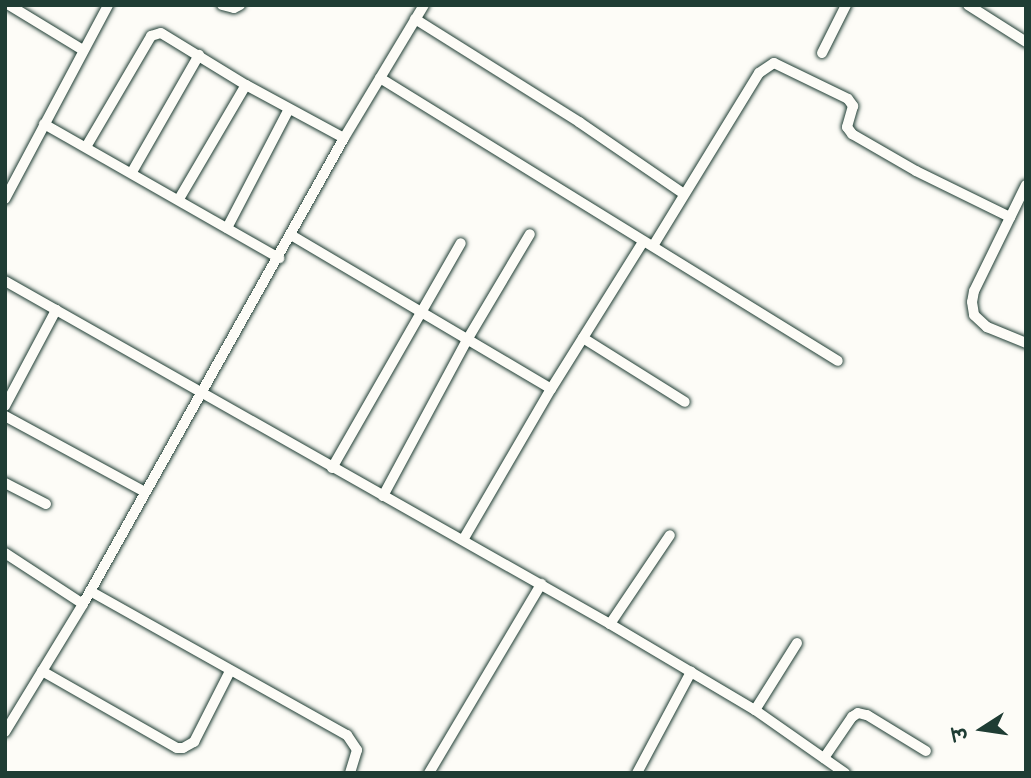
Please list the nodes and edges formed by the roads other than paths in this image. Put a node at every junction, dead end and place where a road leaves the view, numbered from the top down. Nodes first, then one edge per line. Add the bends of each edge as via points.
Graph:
1 (9, 5) edge
2 (108, 5) edge
3 (222, 5) edge
4 (240, 5) edge
5 (424, 5) edge
6 (846, 5) edge
7 (968, 5) edge
8 (415, 19) junction
9 (1026, 41) edge
10 (83, 50) junction
11 (822, 53) dead end
12 (199, 55) junction
13 (380, 78) junction
14 (246, 85) junction
15 (289, 109) junction
16 (44, 124) junction
17 (344, 138) junction
18 (86, 148) junction
19 (132, 172) junction
20 (1026, 185) edge
21 (684, 194) junction
22 (5, 199) edge
23 (179, 199) junction
24 (1010, 217) junction
25 (228, 228) junction
26 (530, 234) dead end
27 (291, 235) junction
28 (461, 243) dead end
29 (648, 244) junction
30 (279, 258) junction
31 (5, 281) edge
32 (56, 310) junction
33 (420, 311) junction
34 (583, 338) junction
35 (467, 340) junction
36 (1026, 343) edge
37 (838, 361) dead end
38 (551, 389) junction
39 (201, 394) junction
40 (685, 402) dead end
41 (5, 406) edge
42 (5, 416) edge
43 (332, 468) junction
44 (5, 483) edge
45 (145, 492) junction
46 (383, 496) junction
47 (46, 504) dead end
48 (670, 535) dead end
49 (463, 540) junction
50 (5, 553) edge
51 (541, 584) junction
52 (90, 591) junction
53 (83, 604) junction
54 (610, 624) junction
55 (797, 643) dead end
56 (42, 671) junction
57 (230, 671) junction
58 (691, 672) junction
59 (755, 710) junction
60 (5, 732) edge
61 (926, 751) dead end
62 (828, 765) edge
63 (350, 773) edge
64 (429, 773) edge
65 (637, 773) edge
66 (845, 773) edge

1 - 10 street
2 - 10 street
3 - 4 street
5 - 8 street
6 - 11 street
7 - 9 street
8 - 13 street
8 - 21 street
10 - 16 street
12 - 14 street
12 - 18 street via 164,34 151,36
12 - 19 street
13 - 17 street
13 - 29 street
14 - 15 street
14 - 23 street
15 - 17 street
15 - 25 street
16 - 18 street
16 - 22 street
17 - 27 street
18 - 19 street
19 - 23 street
20 - 24 street
21 - 24 street via 759,73 774,63 848,99 853,106 847,127 852,134 916,172
21 - 29 street
23 - 25 street
24 - 36 street via 974,291 972,309 987,327
25 - 30 street
26 - 35 street
27 - 30 street
27 - 33 street
28 - 33 street
29 - 34 street
29 - 37 street
30 - 39 street
31 - 32 street
32 - 39 street
32 - 41 street
33 - 35 street
33 - 43 street
34 - 38 street
34 - 40 street
35 - 38 street
35 - 46 street
38 - 49 street
39 - 43 street
39 - 45 street
42 - 45 street
43 - 46 street
44 - 47 street
45 - 52 street
46 - 49 street
48 - 54 street
49 - 51 street
50 - 53 street
51 - 54 street
51 - 64 street
52 - 53 street
52 - 57 street
53 - 56 street
54 - 58 street
55 - 59 street
56 - 57 street via 177,748 194,742
56 - 60 street
57 - 63 street via 347,735 357,750
58 - 59 street
58 - 65 street
59 - 62 street
61 - 62 street via 858,713
62 - 66 street

